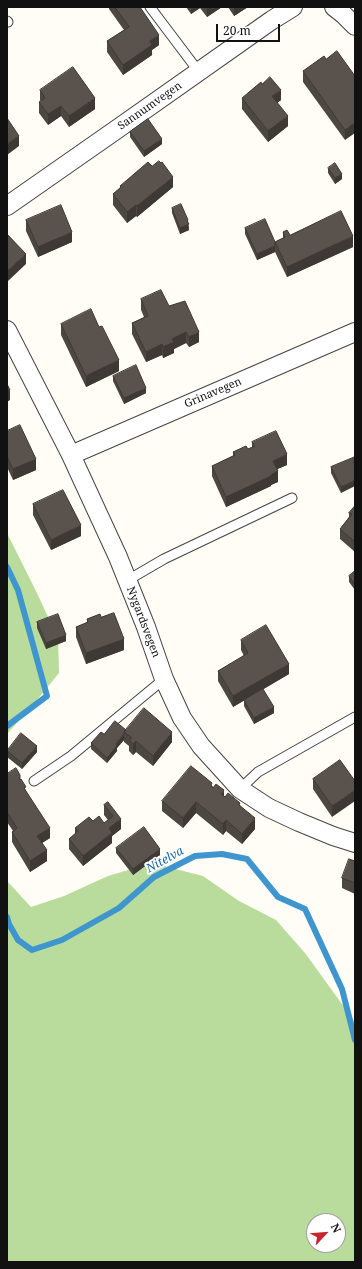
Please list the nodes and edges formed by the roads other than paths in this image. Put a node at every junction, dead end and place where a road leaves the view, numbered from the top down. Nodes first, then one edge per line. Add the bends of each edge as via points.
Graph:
1 (150, 7) edge
2 (293, 7) edge
3 (334, 7) edge
4 (355, 26) edge
5 (199, 72) junction
6 (7, 206) edge
7 (7, 330) edge
8 (355, 332) edge
9 (71, 454) junction
10 (292, 498) dead end
11 (128, 580) junction
12 (164, 679) junction
13 (355, 717) edge
14 (34, 781) dead end
15 (240, 789) junction
16 (355, 843) edge

1 - 5 lane
2 - 5 street, Sannumvegen
3 - 4 street
5 - 6 street, Sannumvegen
7 - 9 street, Nygardsvegen
8 - 9 street, Grinavegen
9 - 11 street, Nygardsvegen
10 - 11 lane via 164,559
11 - 12 street, Nygardsvegen
12 - 14 lane via 71,756
12 - 15 street, Nygardsvegen via 182,718 201,746
13 - 15 lane via 258,772
15 - 16 street, Nygardsvegen via 269,808 298,822

